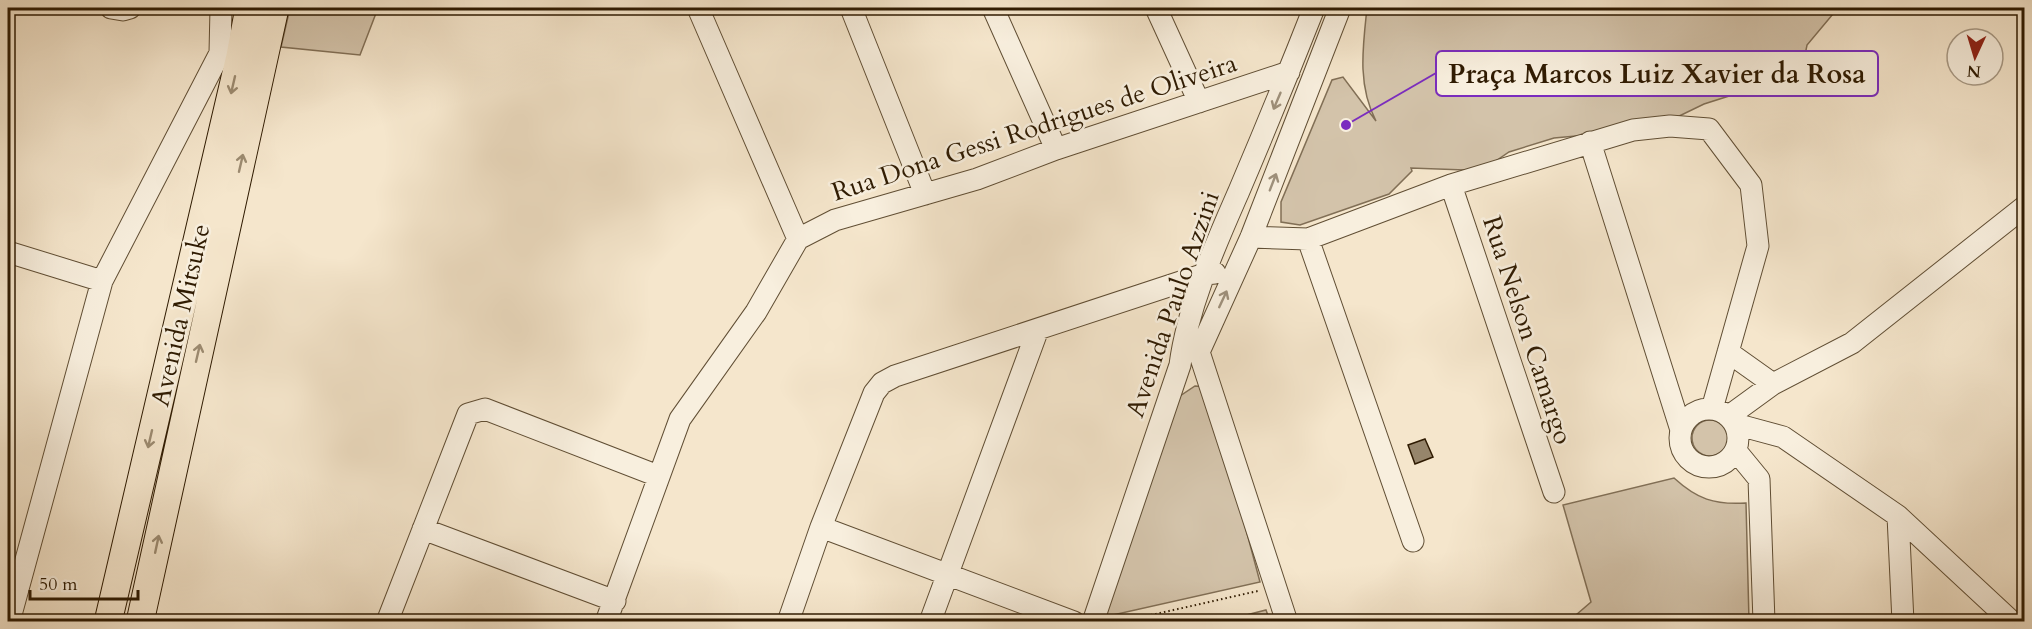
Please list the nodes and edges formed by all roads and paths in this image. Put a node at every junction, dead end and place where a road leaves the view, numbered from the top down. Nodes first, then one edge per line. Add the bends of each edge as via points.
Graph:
1 (111, 8) edge
2 (130, 8) edge
3 (221, 8) edge
4 (249, 8) edge
5 (275, 8) edge
6 (698, 8) edge
7 (851, 8) edge
8 (993, 8) edge
9 (1156, 8) edge
10 (1314, 8) edge
11 (1341, 8) edge
12 (241, 56) junction
13 (1289, 72) junction
14 (1199, 102) junction
15 (1590, 142) junction
16 (1056, 149) junction
17 (1451, 186) junction
18 (925, 194) junction
19 (2025, 207) edge
20 (1223, 229) junction
21 (1251, 237) junction
22 (798, 239) junction
23 (1308, 239) junction
24 (8, 252) edge
25 (1237, 269) junction
26 (1205, 274) junction
27 (102, 281) junction
28 (1038, 329) junction
29 (1191, 348) junction
30 (1728, 352) junction
31 (1773, 384) junction
32 (1725, 416) junction
33 (1681, 430) junction
34 (1736, 451) junction
35 (658, 476) junction
36 (1554, 492) dead end
37 (1898, 516) junction
38 (821, 527) junction
39 (423, 529) junction
40 (1413, 541) dead end
41 (947, 575) junction
42 (1276, 588) junction
43 (615, 600) junction
44 (9, 621) edge
45 (108, 621) edge
46 (140, 621) edge
47 (387, 621) edge
48 (606, 621) edge
49 (788, 621) edge
50 (930, 621) edge
51 (1074, 621) edge
52 (1093, 621) edge
53 (1120, 621) edge
54 (1287, 621) edge
55 (1764, 621) edge
56 (1903, 621) edge
57 (2012, 621) edge

1 - 2 street
3 - 12 street
4 - 12 main road, Avenida Mitsuke
5 - 12 main road, Avenida Mitsuke
6 - 22 street
7 - 18 street
8 - 16 street
9 - 14 street
10 - 13 street, Avenida Paulo Azzini
21 -> 11 street, Avenida Paulo Azzini
12 - 27 street
12 -> 45 main road, Avenida Mitsuke
46 -> 12 main road, Avenida Mitsuke
13 - 14 street, Rua Dona Gessi Rodrigues de Oliveira
13 -> 20 street, Avenida Paulo Azzini
14 - 16 street, Rua Dona Gessi Rodrigues de Oliveira
15 - 17 street
15 - 30 street via 1633,130 1670,126 1709,129 1751,185 1758,246
15 - 33 street
16 - 18 street, Rua Dona Gessi Rodrigues de Oliveira
17 - 23 street
17 - 36 street, Rua Nelson Camargo
18 - 22 street, Rua Dona Gessi Rodrigues de Oliveira via 835,220
19 - 31 street via 1852,343
20 - 21 street via 1229,222 1240,220 1248,226
20 - 26 street, Avenida Paulo Azzini
21 - 23 street
21 - 25 street, Avenida Paulo Azzini
22 - 35 street via 756,312 680,419
23 - 40 street
24 - 27 street
25 - 26 street
29 -> 25 street, Avenida Paulo Azzini
26 - 28 street
26 - 29 street, Avenida Paulo Azzini
27 - 44 street
28 - 38 street via 882,383 874,393
28 - 41 street
29 - 42 street
29 - 52 street, Avenida Paulo Azzini via 1180,365
30 - 31 street
30 - 32 street
31 - 32 street
32 - 33 street via 1702,410 1686,420
32 - 34 street via 1738,433
32 - 37 street via 1783,437
33 - 34 street via 1682,449 1695,464 1714,468 1723,465
34 - 55 street via 1760,479
35 - 39 street via 485,409 468,414
35 - 43 street
37 - 56 street
37 - 57 street
38 - 41 street
38 - 49 street
39 - 43 street
39 - 47 street
41 - 50 street
41 - 51 street
42 - 53 path
42 - 54 street
43 - 48 street

